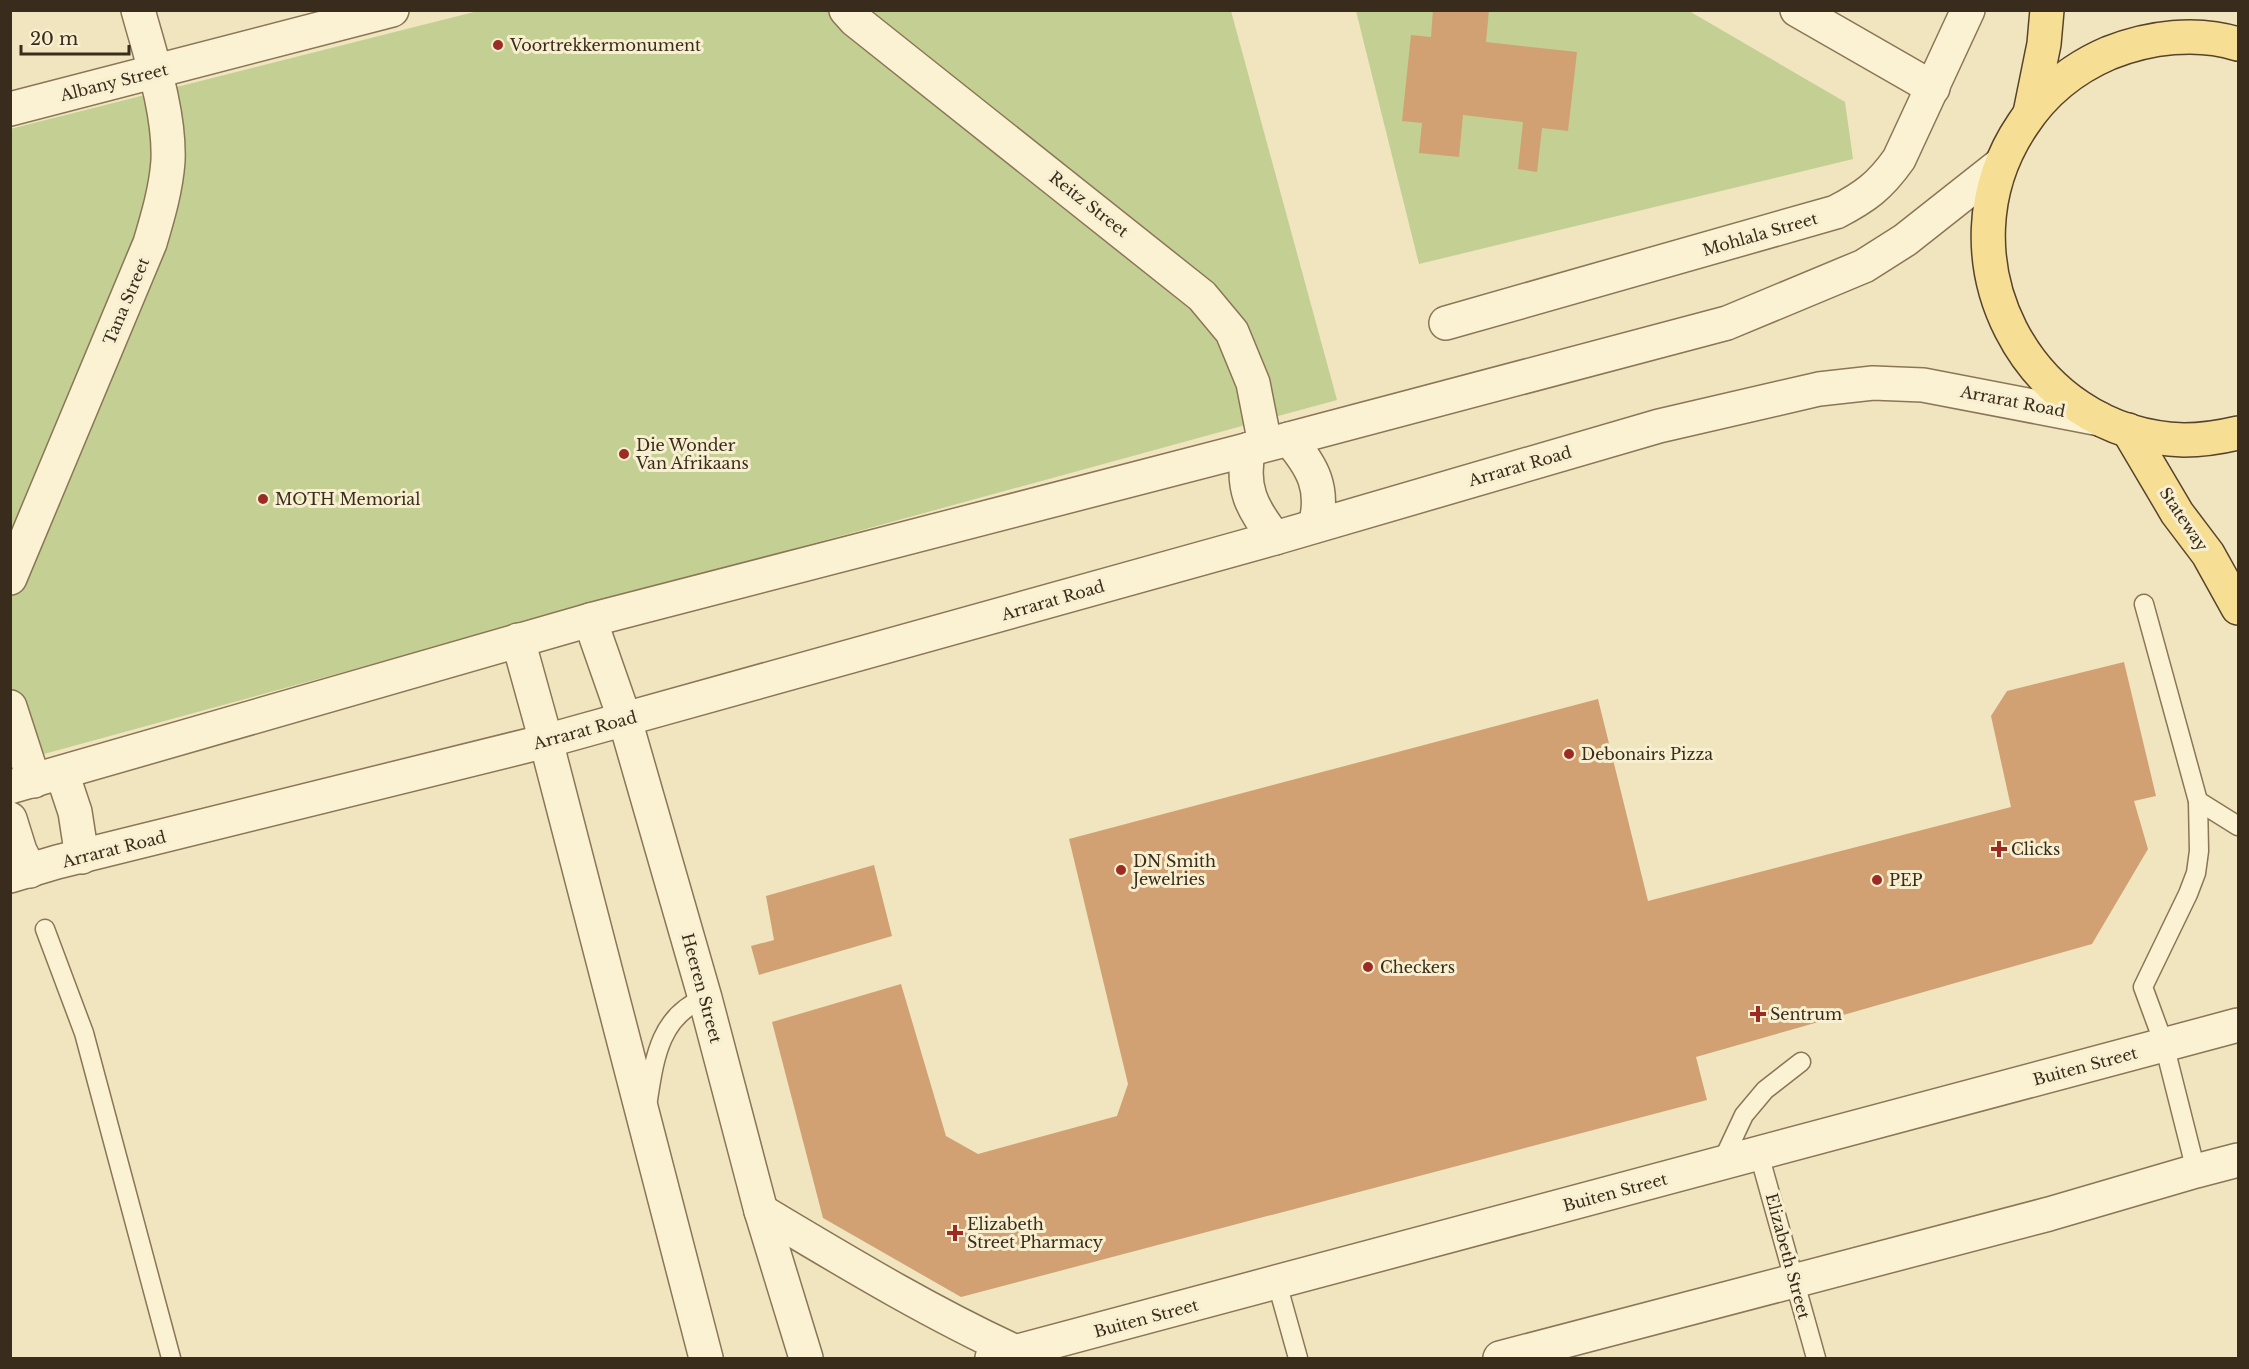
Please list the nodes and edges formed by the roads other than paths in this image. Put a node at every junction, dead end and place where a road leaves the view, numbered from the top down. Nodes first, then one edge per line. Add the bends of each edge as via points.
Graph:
1 (138, 10) edge
2 (392, 10) edge
3 (846, 10) edge
4 (1797, 10) edge
5 (1968, 10) edge
6 (2047, 10) edge
7 (2238, 44) edge
8 (155, 72) junction
9 (1933, 88) junction
10 (10, 109) edge
11 (2030, 113) junction
12 (2000, 165) junction
13 (1446, 323) dead end
14 (2114, 424) junction
15 (2238, 433) edge
16 (1268, 444) junction
17 (1315, 526) junction
18 (1275, 538) junction
19 (10, 578) edge
20 (2144, 604) dead end
21 (2238, 608) edge
22 (590, 620) junction
23 (518, 640) junction
24 (10, 706) edge
25 (625, 720) junction
26 (546, 741) junction
27 (36, 780) edge
28 (2198, 801) junction
29 (10, 819) edge
30 (2238, 826) edge
31 (82, 857) junction
32 (20, 873) edge
33 (45, 929) dead end
34 (705, 998) junction
35 (2238, 1025) edge
36 (2164, 1044) junction
37 (1801, 1062) dead end
38 (644, 1126) junction
39 (1759, 1154) junction
40 (2238, 1160) edge
41 (1721, 1164) junction
42 (2196, 1171) junction
43 (761, 1211) junction
44 (1795, 1281) junction
45 (1278, 1283) junction
46 (1004, 1355) edge
47 (171, 1359) edge
48 (706, 1359) edge
49 (806, 1359) edge
50 (1298, 1359) edge
51 (1500, 1359) edge
52 (1816, 1359) edge

1 - 8 street, Tana Street
2 - 8 street, Albany Street
3 - 16 street, Reitz Street via 1202,296 1232,332 1253,383
4 - 9 street
5 - 9 street, Mohlala Street
6 - 11 main road
7 - 11 main road via 2177,37 2122,48 2072,74
8 - 10 street, Albany Street
8 - 19 street, Tana Street via 168,160 150,243
9 - 13 street, Mohlala Street via 1899,159 1884,181 1836,212
11 - 12 main road
12 - 14 main road via 1990,207 1988,249 1995,291 2010,330 2034,366 2064,396
12 - 16 street via 1905,240 1864,266 1727,323
14 - 15 main road via 2156,437 2184,440
14 - 17 street, Arrarat Road via 1923,385 1873,383 1819,389 1659,426
14 - 21 main road, Stateway via 2208,554
16 - 17 street via 1305,459 1315,480 1320,508
16 - 18 street via 1245,476 1253,506
16 - 22 street
17 - 18 street, Arrarat Road
18 - 25 street, Arrarat Road
20 - 28 lane
22 - 23 street
22 - 25 street, Heeren Street
23 - 26 street
23 - 27 street
24 - 27 street
25 - 26 street, Arrarat Road
25 - 34 street, Heeren Street
26 - 31 street, Arrarat Road
26 - 38 street
27 - 31 street via 75,812
28 - 30 lane
28 - 36 lane via 2196,873 2143,987
29 - 32 street via 20,851
31 - 32 street, Arrarat Road
33 - 47 lane via 84,1033
34 - 38 lane via 680,1013 661,1041
34 - 43 street, Heeren Street
35 - 36 street, Buiten Street
36 - 39 street, Buiten Street
36 - 42 lane
37 - 41 lane via 1765,1090 1744,1115
38 - 48 street
39 - 41 street, Buiten Street
39 - 44 lane, Elizabeth Street
40 - 42 street
41 - 45 street, Buiten Street
42 - 44 street
43 - 46 street
43 - 49 street, Heeren Street
44 - 51 street
44 - 52 lane, Elizabeth Street
45 - 46 street, Buiten Street
45 - 50 lane

